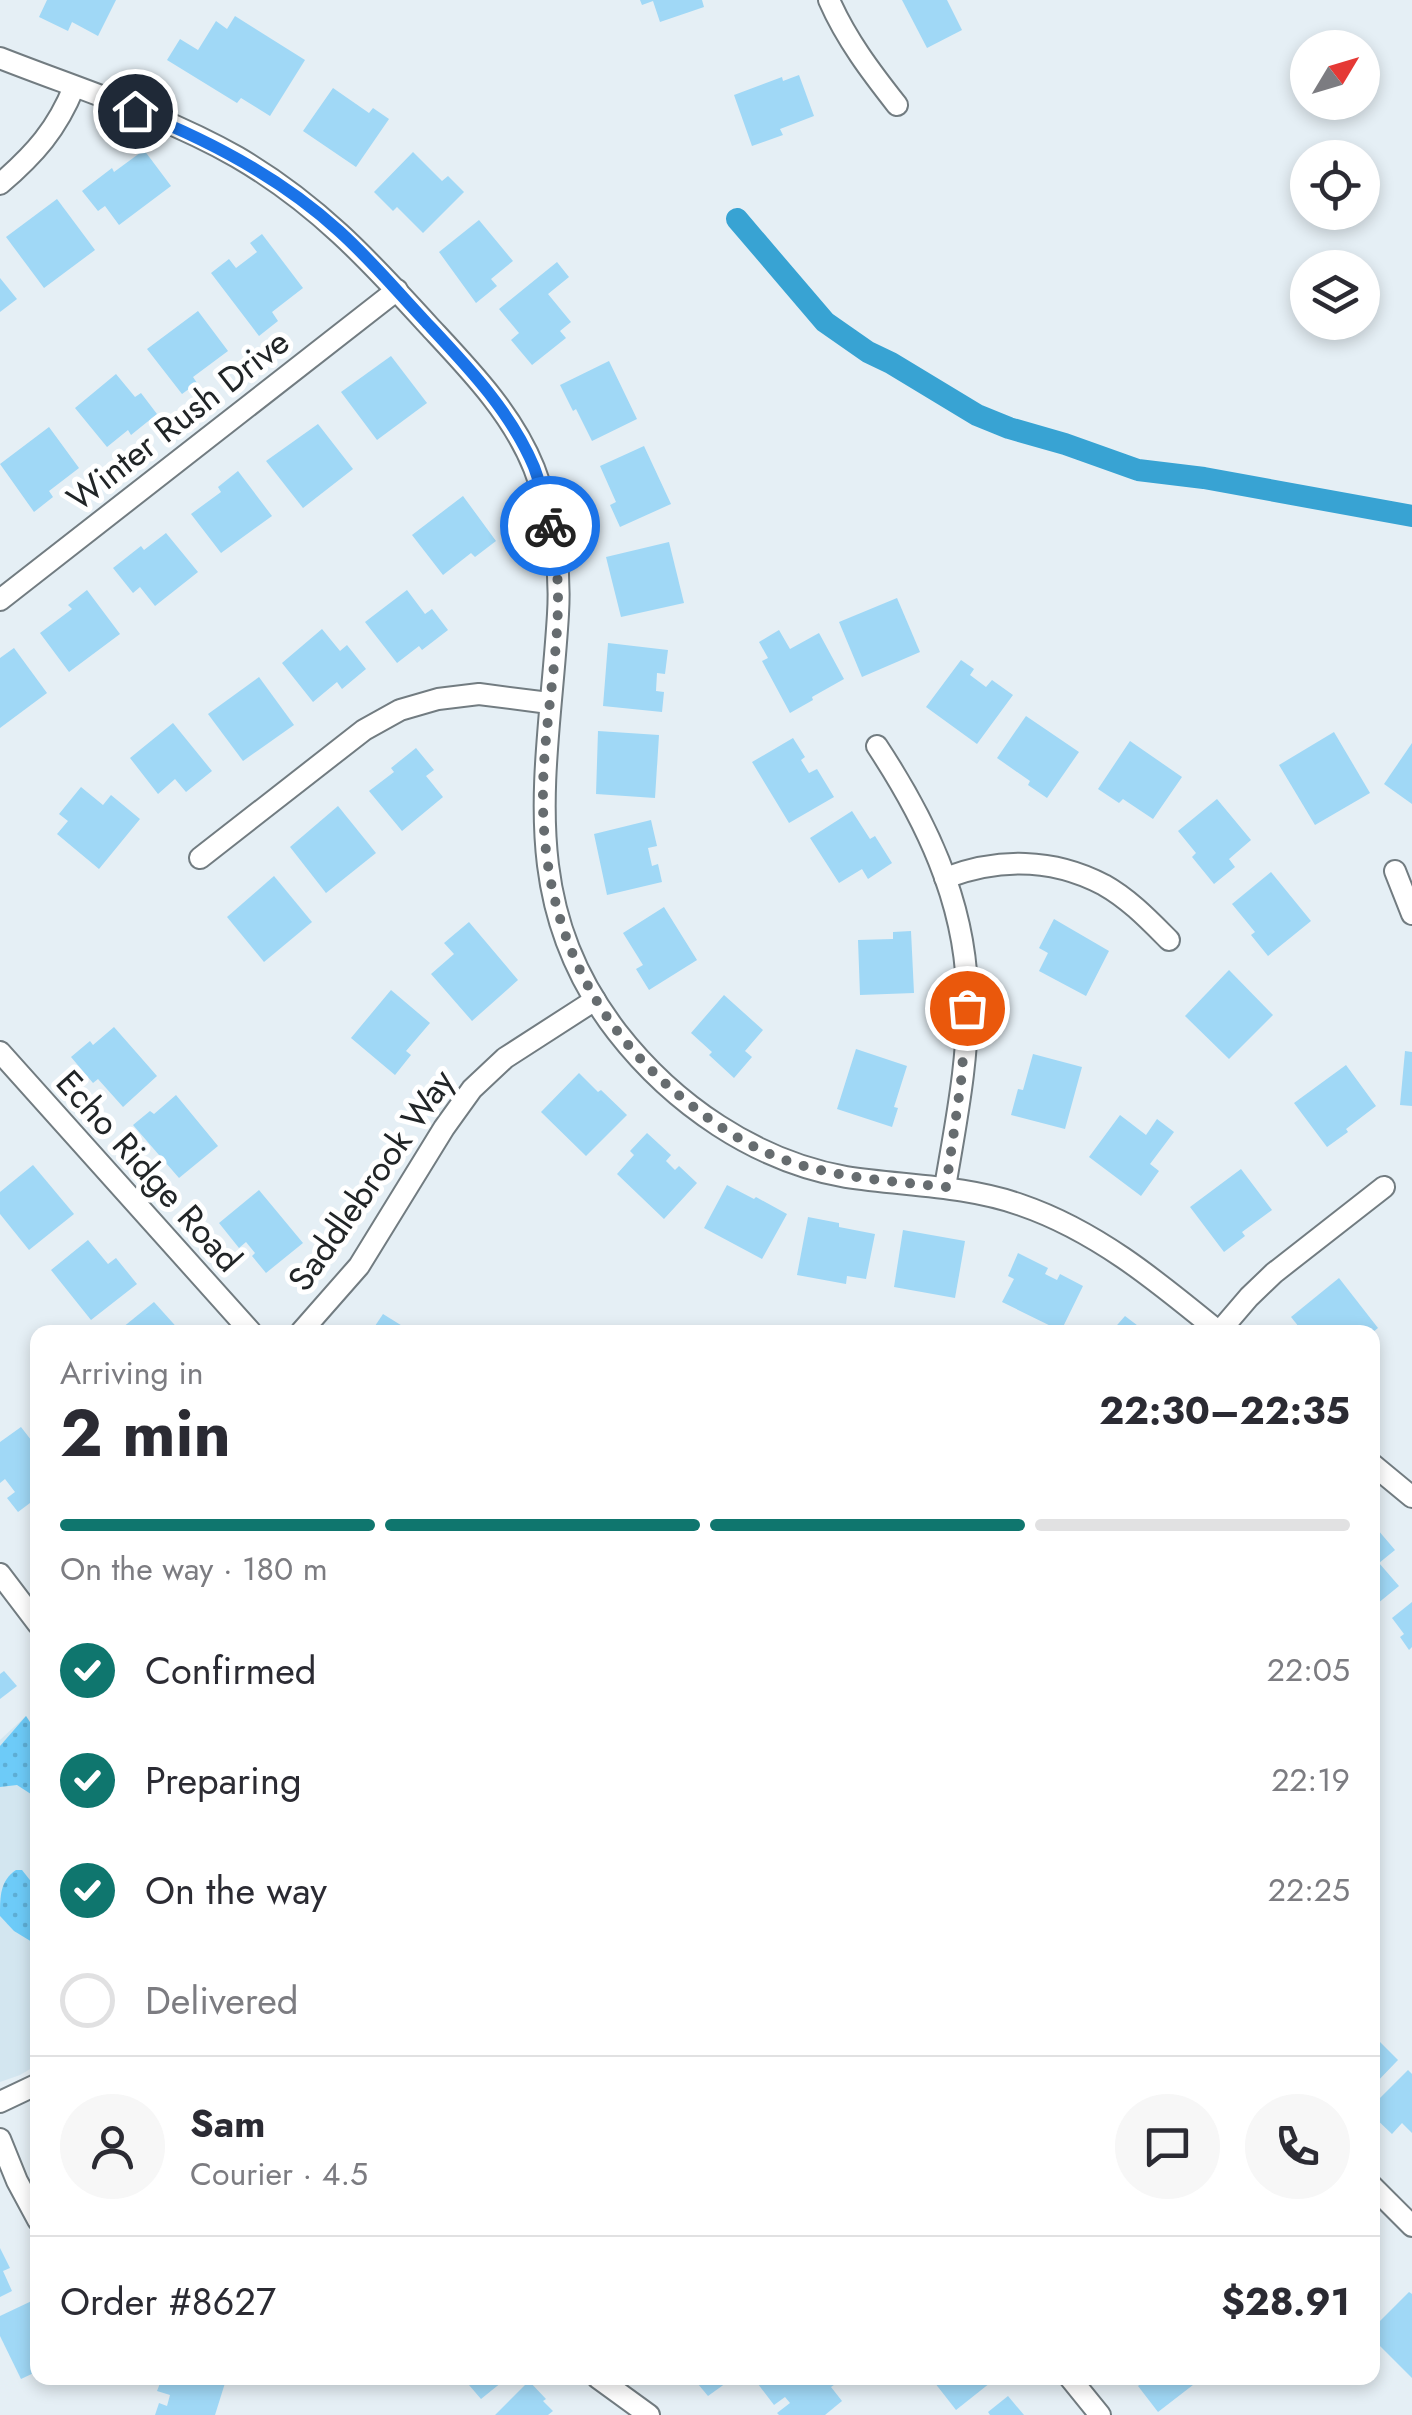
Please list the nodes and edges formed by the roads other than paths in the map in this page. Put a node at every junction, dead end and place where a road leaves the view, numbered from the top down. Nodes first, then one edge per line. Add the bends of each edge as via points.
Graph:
1 (829, 0) edge
2 (0, 58) edge
3 (74, 87) junction
4 (898, 105) dead end
5 (0, 184) edge
6 (397, 290) junction
7 (0, 600) edge
8 (549, 703) junction
9 (876, 746) dead end
10 (200, 858) dead end
11 (1395, 872) dead end
12 (945, 878) junction
13 (1412, 914) edge
14 (1169, 940) dead end
15 (595, 1000) junction
16 (0, 1052) edge
17 (946, 1187) junction
18 (1384, 1187) dead end
19 (245, 1325) edge
20 (307, 1325) edge
21 (1210, 1325) edge
22 (1225, 1325) edge
23 (1380, 1471) edge
24 (1412, 1497) edge
25 (0, 1574) edge
26 (30, 1613) edge
27 (30, 2088) edge
28 (0, 2102) edge
29 (0, 2139) edge
30 (1380, 2194) edge
31 (30, 2206) edge
32 (1412, 2226) edge
33 (608, 2385) edge
34 (1076, 2385) edge
35 (649, 2415) edge
36 (1100, 2415) edge

1 - 4 street via 856,51
2 - 3 street
3 - 5 street via 51,133
3 - 6 street via 204,140 271,178 339,230
6 - 7 street, Winter Rush Drive
6 - 8 street via 499,406 534,468 558,572
8 - 10 street via 458,696 400,710 364,730
8 - 15 street via 546,864 566,940
9 - 12 street via 917,811
11 - 13 street
12 - 14 street via 1012,863 1075,874 1126,900
12 - 17 street via 968,986
15 - 17 street via 676,1094 746,1143 846,1176
15 - 20 street, Saddlebrook Way via 505,1058 472,1089 359,1266
16 - 19 street, Echo Ridge Road
17 - 21 street via 1016,1203 1077,1229
18 - 22 street via 1274,1273
23 - 24 street
25 - 26 street
27 - 28 street
29 - 31 street
30 - 32 street
33 - 35 street
34 - 36 street

